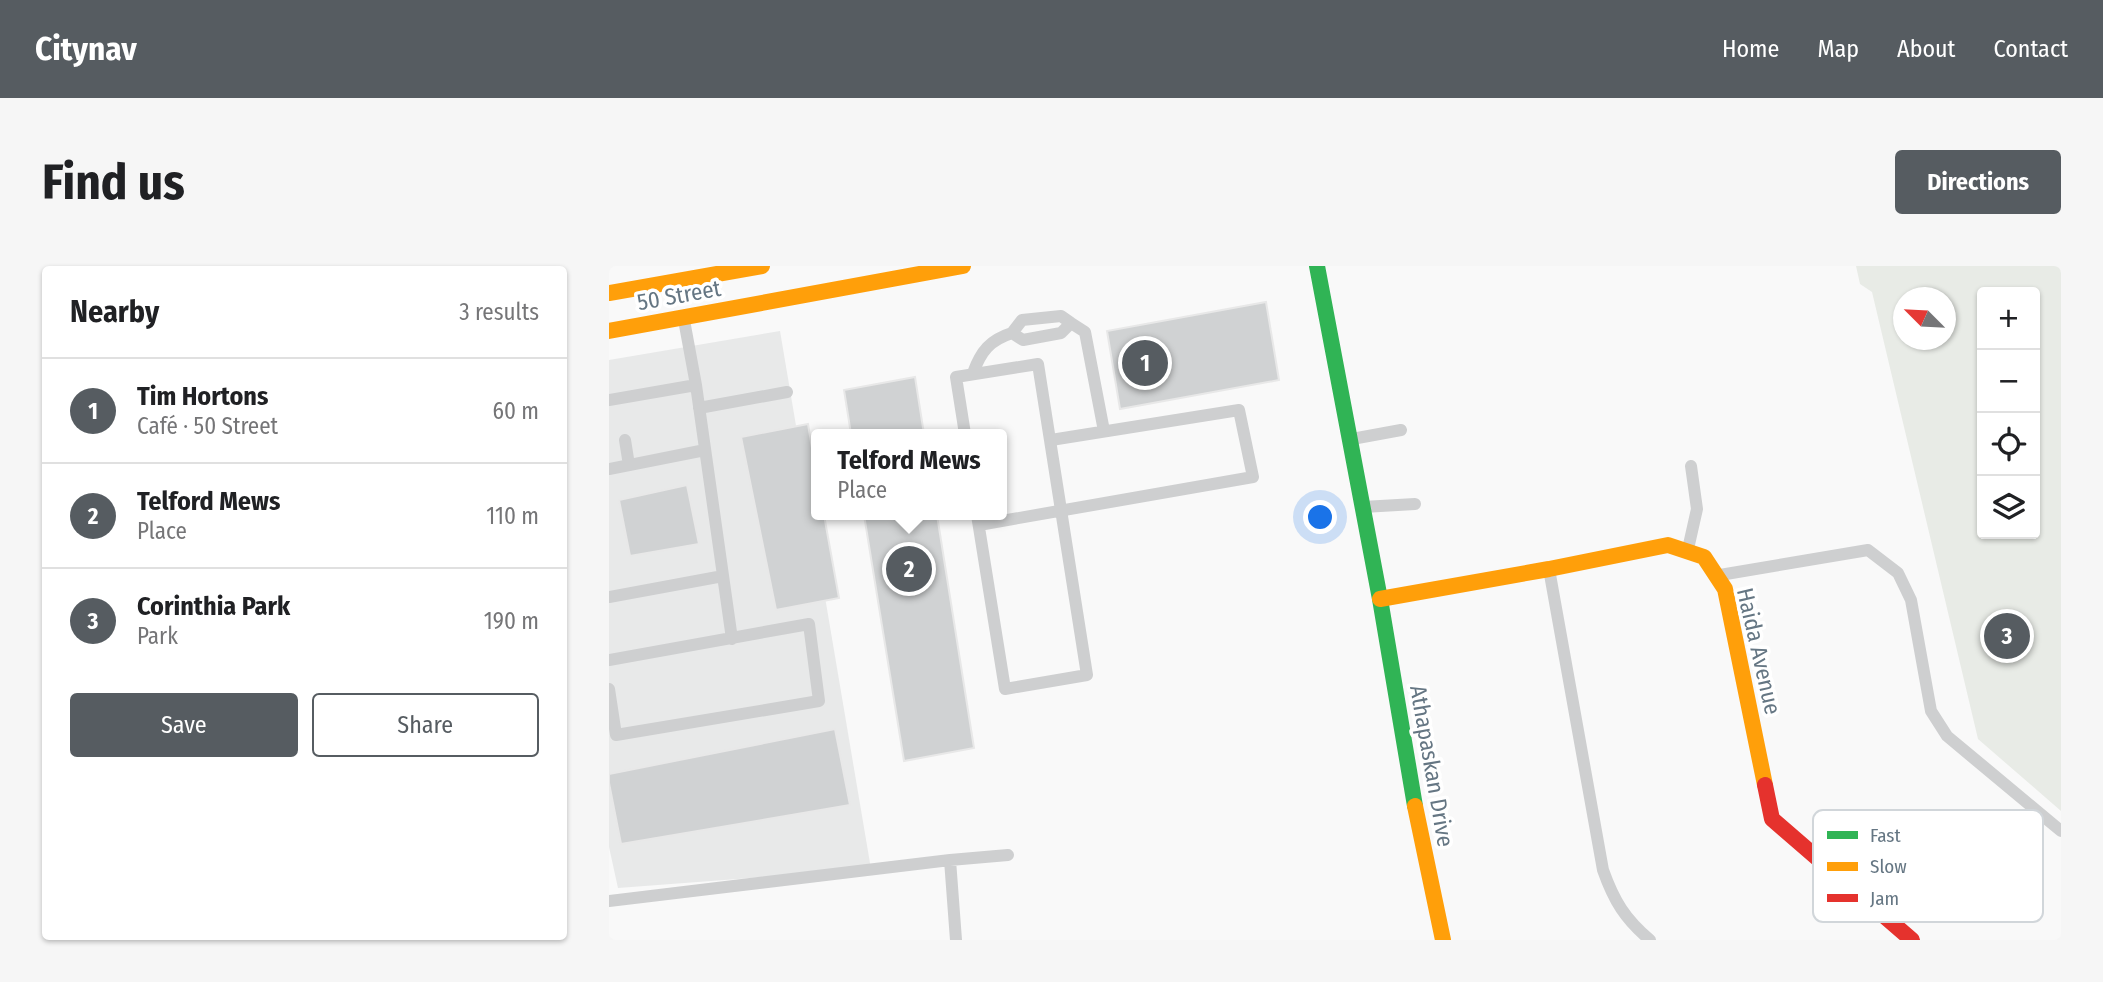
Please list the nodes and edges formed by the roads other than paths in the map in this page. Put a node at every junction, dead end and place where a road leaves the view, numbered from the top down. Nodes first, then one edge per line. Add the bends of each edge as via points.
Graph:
1 (762, 266) edge
2 (963, 266) edge
3 (1317, 266) edge
4 (609, 293) edge
5 (684, 318) junction
6 (1071, 323) junction
7 (609, 331) edge
8 (1011, 333) junction
9 (973, 373) junction
10 (696, 385) junction
11 (787, 393) dead end
12 (615, 403) edge
13 (699, 408) junction
14 (964, 429) edge
15 (1104, 430) junction
16 (1401, 430) dead end
17 (1348, 439) junction
18 (625, 440) dead end
19 (1051, 440) junction
20 (705, 450) junction
21 (629, 465) junction
22 (1691, 466) dead end
23 (609, 469) edge
24 (1415, 504) dead end
25 (1363, 508) junction
26 (1061, 512) junction
27 (1007, 517) edge
28 (978, 520) edge
29 (1687, 551) junction
30 (1549, 569) junction
31 (723, 576) junction
32 (1716, 576) junction
33 (609, 597) edge
34 (1380, 599) junction
35 (732, 639) junction
36 (609, 660) edge
37 (609, 689) edge
38 (2036, 810) edge
39 (2043, 816) edge
40 (2061, 831) edge
41 (1813, 854) edge
42 (1009, 855) dead end
43 (950, 860) junction
44 (609, 901) edge
45 (1891, 922) edge
46 (956, 940) edge
47 (1443, 940) edge
48 (1650, 940) edge
49 (1912, 940) edge

1 - 4 street, 50 Street
2 - 5 street, 50 Street
3 - 17 street, Athapaskan Drive
5 - 7 street, 50 Street
5 - 10 lane
6 - 8 lane via 1061,333 1023,340
6 - 8 lane via 1061,316 1022,320
6 - 15 lane via 1084,332
8 - 9 lane via 986,346
9 - 14 lane via 956,377
9 - 19 lane via 1038,364
10 - 12 lane
10 - 13 lane
11 - 13 lane
13 - 20 lane
15 - 19 lane
15 - 26 lane via 1239,410 1253,477
16 - 17 lane
17 - 25 street, Athapaskan Drive
18 - 21 lane
19 - 26 lane
20 - 21 lane
20 - 31 lane
21 - 23 lane
22 - 29 lane via 1697,509
24 - 25 lane
25 - 34 street, Athapaskan Drive
26 - 27 lane
26 - 28 lane via 1087,675 1005,689
29 - 30 street via 1668,545
29 - 32 street, Haida Avenue via 1704,557
30 - 34 street
30 - 48 lane via 1603,870 1611,893 1632,924
31 - 33 lane
31 - 35 lane
32 - 38 lane via 1868,550 1898,573 1911,600 1931,711 1947,736
32 - 41 street, Haida Avenue via 1725,589 1772,819
34 - 47 street, Athapaskan Drive
35 - 36 lane
35 - 37 lane via 809,624 819,701 616,735
39 - 40 lane
42 - 43 lane
43 - 44 lane
43 - 46 lane
45 - 49 street, Haida Avenue

